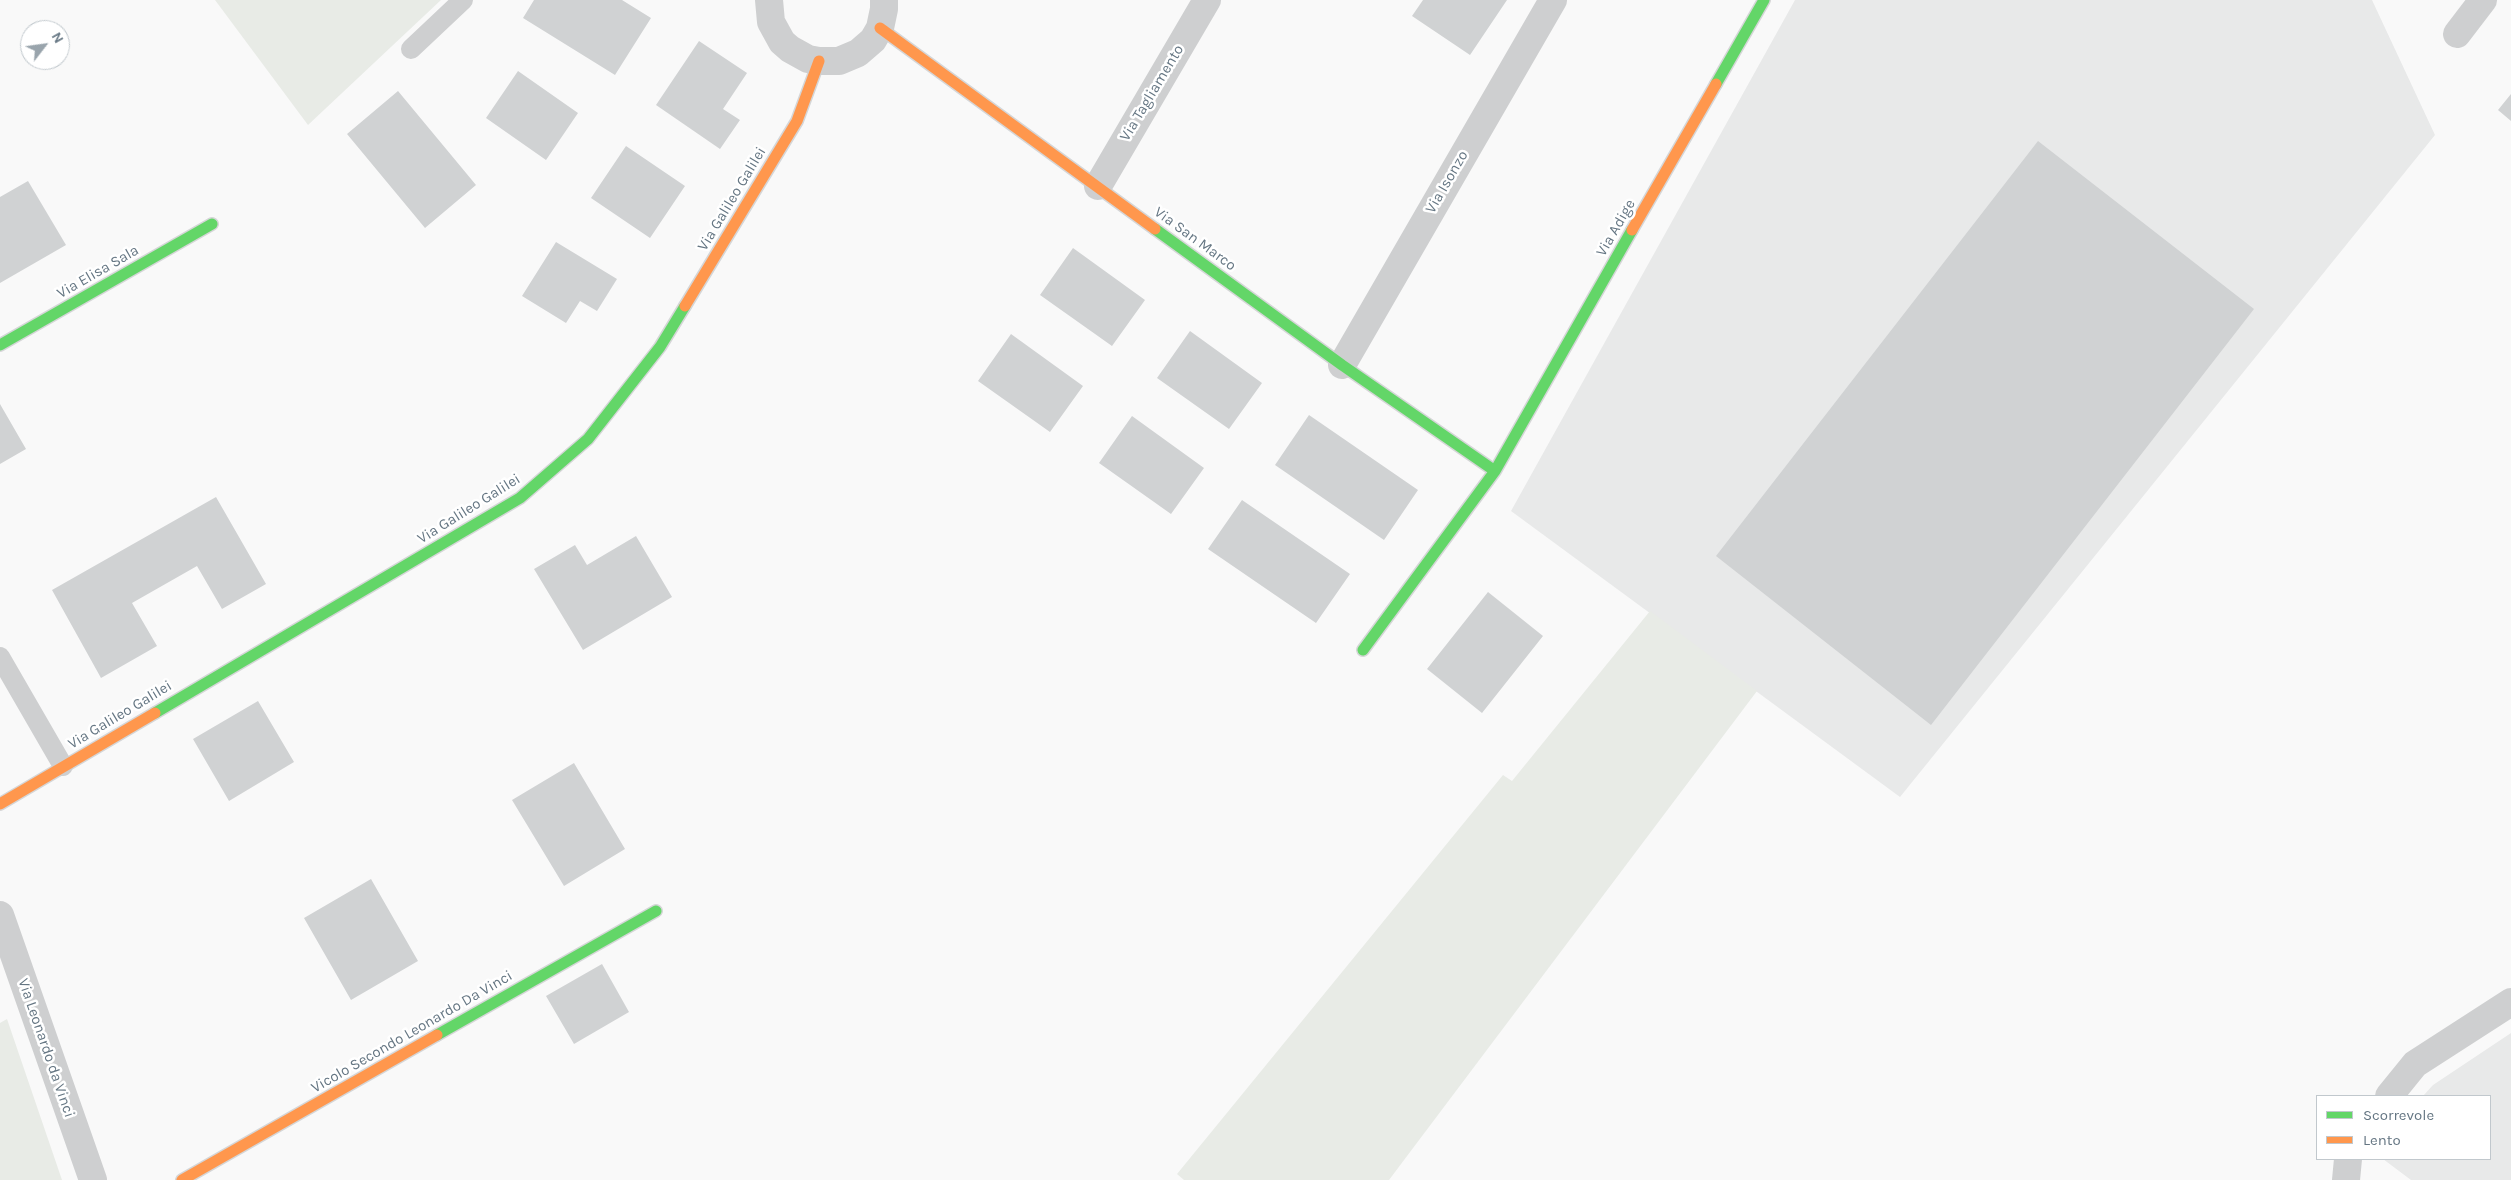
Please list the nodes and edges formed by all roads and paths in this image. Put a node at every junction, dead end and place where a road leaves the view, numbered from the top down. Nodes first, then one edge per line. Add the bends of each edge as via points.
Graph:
1 (463, 0) edge
2 (768, 0) edge
3 (884, 0) edge
4 (1208, 0) edge
5 (1553, 0) edge
6 (1764, 0) edge
7 (2483, 0) edge
8 (880, 28) junction
9 (2457, 34) dead end
10 (411, 49) dead end
11 (819, 61) junction
12 (1098, 186) junction
13 (212, 224) dead end
14 (0, 345) edge
15 (1342, 365) junction
16 (1495, 471) junction
17 (1363, 650) dead end
18 (0, 658) edge
19 (63, 766) junction
20 (0, 804) edge
21 (656, 911) dead end
22 (0, 915) edge
23 (2511, 1002) edge
24 (2390, 1095) edge
25 (2348, 1160) edge
26 (93, 1180) edge
27 (182, 1180) edge
28 (2346, 1180) edge

1 - 10 lane
2 - 11 street via 771,22 782,42 808,59
3 - 8 street
4 - 12 street, Via Tagliamento
5 - 15 street, Via Isonzo
6 - 16 street, Via Adige
7 - 9 street
8 - 11 street via 873,40 858,53 839,61
8 - 12 street, Via San Marco
11 - 19 street, Via Galileo Galilei via 797,121 660,347 588,439 520,498
12 - 15 street, Via San Marco
13 - 14 street, Via Elisa Sala
15 - 16 street, Via San Marco
16 - 17 street, Via Adige
18 - 19 lane
19 - 20 street, Via Galileo Galilei
21 - 27 street, Vicolo Secondo Leonardo Da Vinci
22 - 26 street, Via Leonardo da Vinci
23 - 24 street via 2415,1064
25 - 28 street

